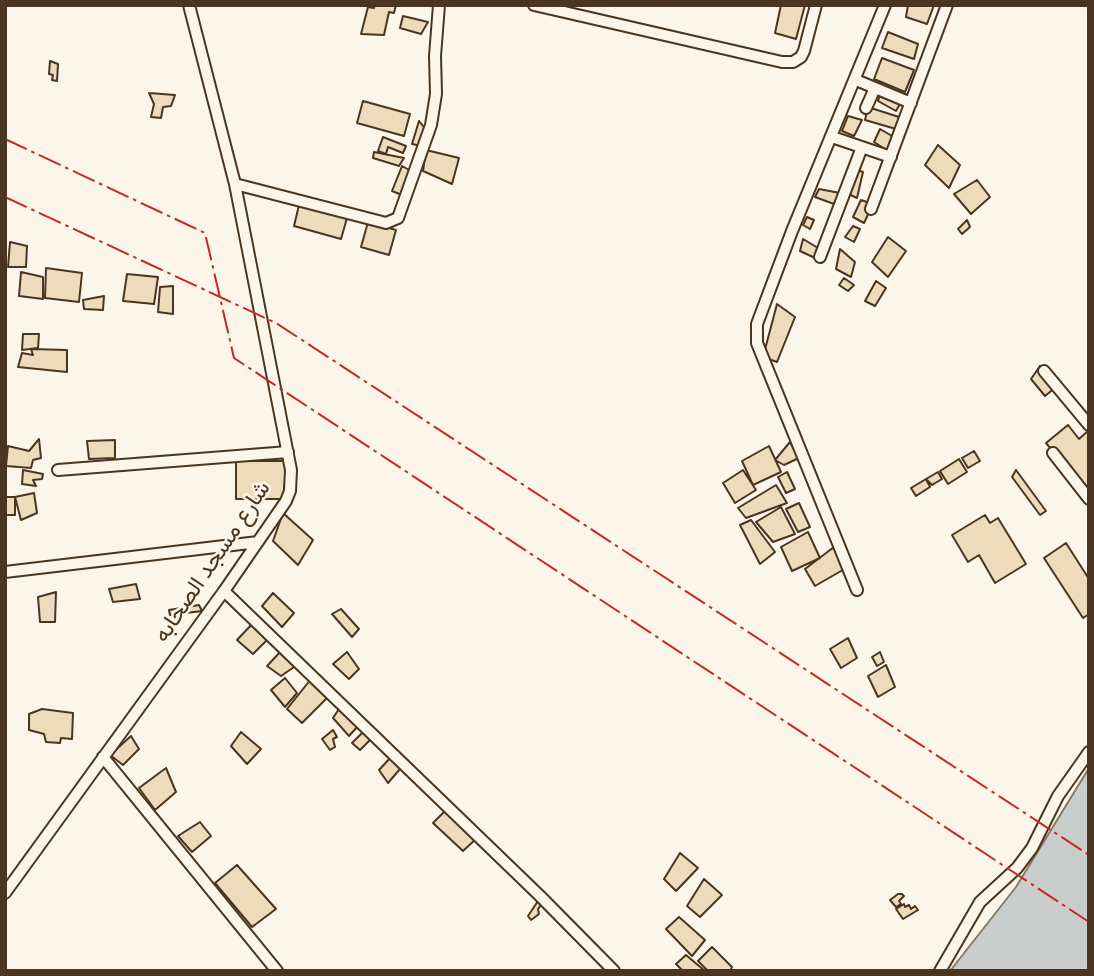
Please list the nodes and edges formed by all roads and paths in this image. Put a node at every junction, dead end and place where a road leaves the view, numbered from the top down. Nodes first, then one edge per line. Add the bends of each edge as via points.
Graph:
1 (189, 5) edge
2 (439, 5) edge
3 (534, 5) edge
4 (816, 5) edge
5 (885, 5) edge
6 (947, 5) edge
7 (856, 80) junction
8 (875, 88) junction
9 (911, 103) junction
10 (866, 108) dead end
11 (832, 137) junction
12 (862, 147) junction
13 (891, 157) junction
14 (235, 184) junction
15 (871, 209) dead end
16 (820, 257) dead end
17 (1044, 371) dead end
18 (1089, 425) edge
19 (288, 453) junction
20 (1053, 453) dead end
21 (58, 470) dead end
22 (1089, 499) edge
23 (258, 542) junction
24 (5, 572) edge
25 (858, 590) dead end
26 (224, 591) junction
27 (1089, 752) edge
28 (103, 757) junction
29 (5, 892) edge
30 (277, 971) edge
31 (614, 971) edge
32 (940, 971) edge

1 - 14 street, شارع مسجد الصحابه
2 - 14 street via 435,108 398,218 386,223
3 - 4 street via 793,62 804,51
5 - 7 street
6 - 9 street
7 - 8 street
7 - 11 street
8 - 9 street
8 - 10 street
9 - 13 street
11 - 12 street
11 - 25 street via 760,311 756,334
12 - 13 street
12 - 16 street
13 - 15 street
14 - 19 street, شارع مسجد الصحابه
17 - 18 street
19 - 21 street
19 - 23 street, شارع مسجد الصحابه via 290,491
20 - 22 street
23 - 24 street
23 - 26 street, شارع مسجد الصحابه
26 - 28 street, شارع مسجد الصحابه
26 - 31 street
27 - 32 street via 1058,796 1032,848 980,902
28 - 29 street, شارع مسجد الصحابه
28 - 30 street

